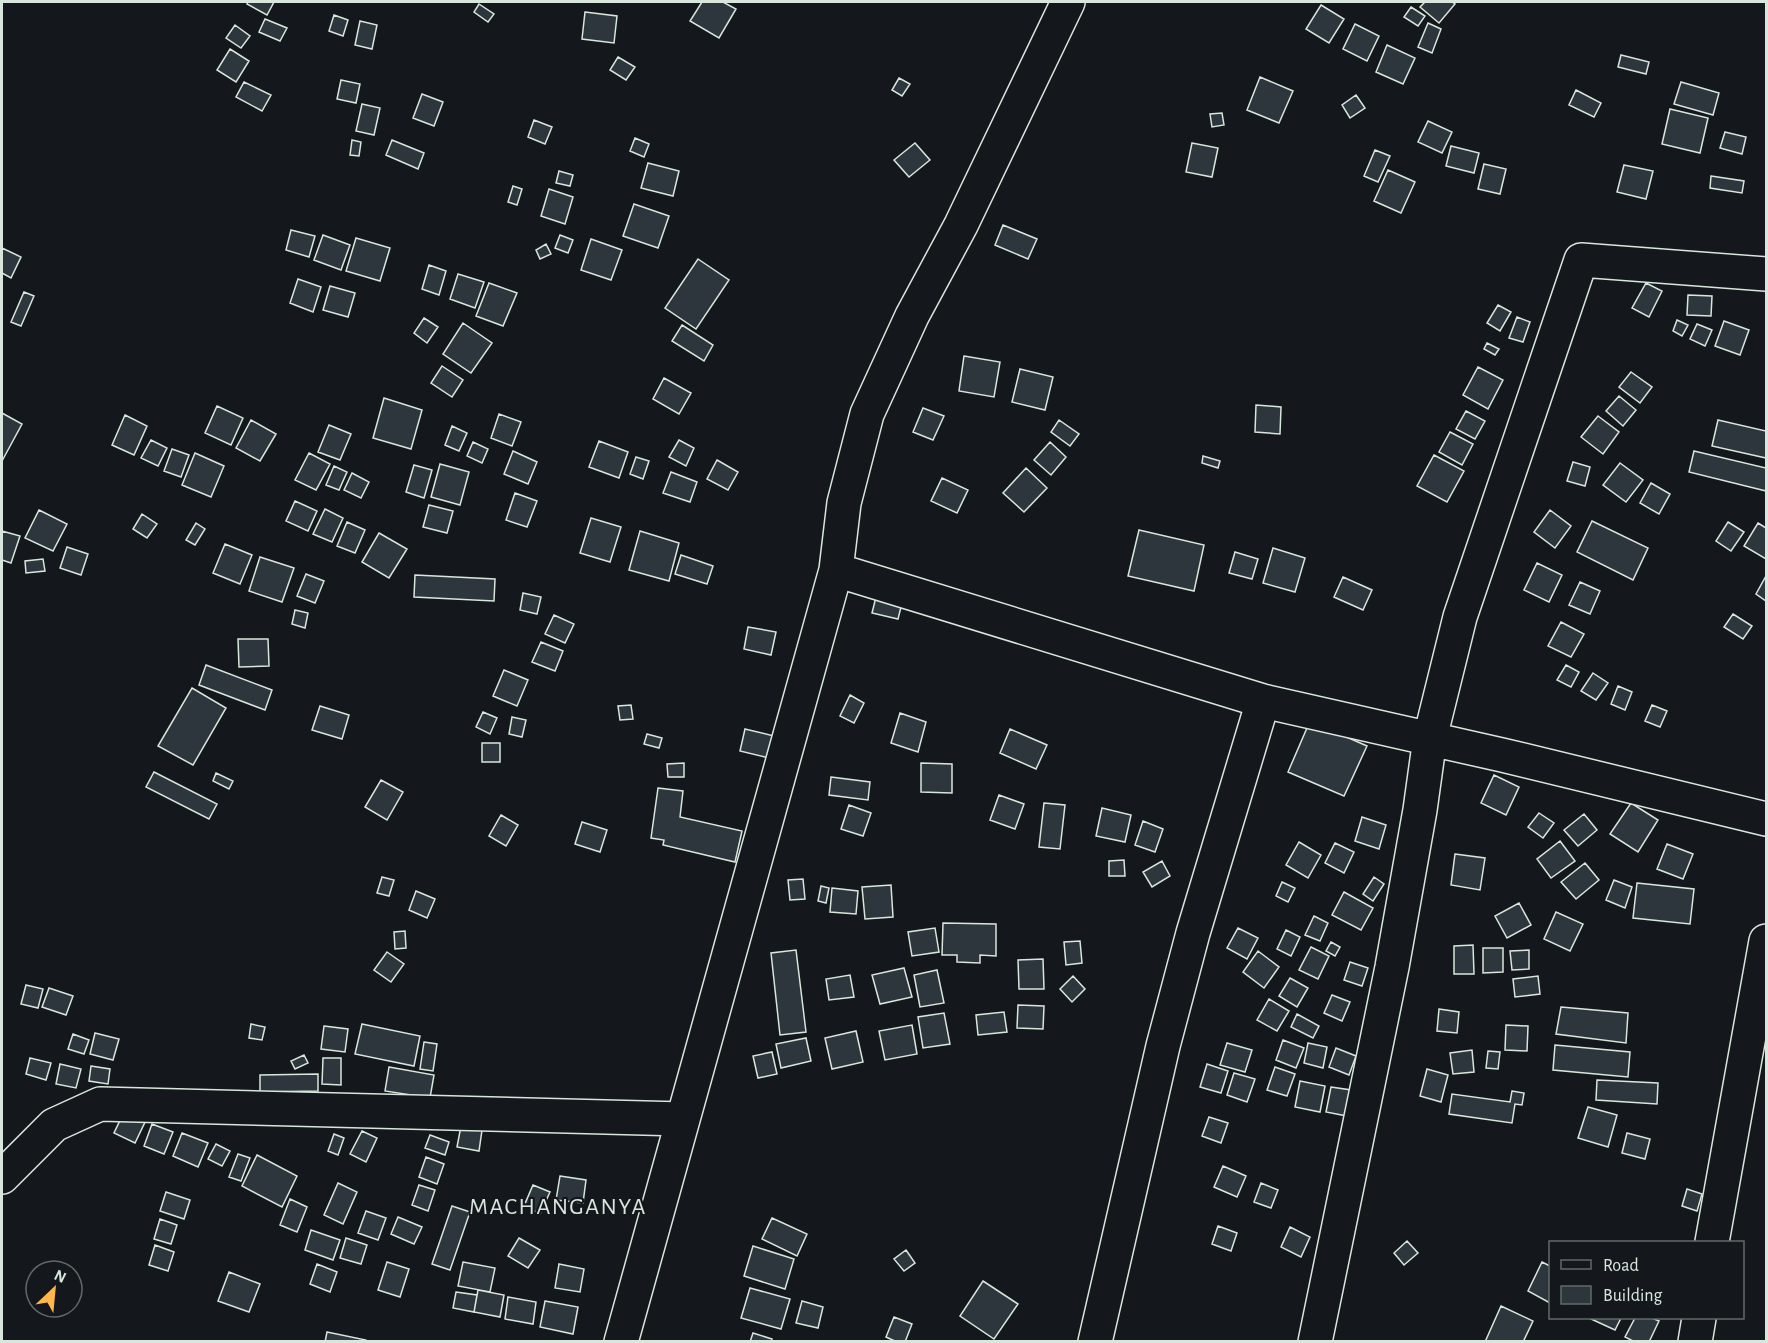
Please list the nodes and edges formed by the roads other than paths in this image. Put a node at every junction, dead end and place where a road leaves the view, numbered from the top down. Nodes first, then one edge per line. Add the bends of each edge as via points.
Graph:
1 (1068, 2) edge
2 (1767, 274) edge
3 (836, 570) junction
4 (1263, 701) junction
5 (1431, 738) junction
6 (1767, 819) edge
7 (1767, 941) edge
8 (683, 1119) junction
9 (2, 1177) edge
10 (1713, 1241) edge
11 (1699, 1319) edge
12 (621, 1341) edge
13 (1095, 1341) edge
14 (1315, 1341) edge
15 (1695, 1341) edge

1 - 3 street via 867,414 844,503
2 - 5 street via 1581,260 1460,617
3 - 4 street
3 - 8 street
4 - 5 street
4 - 13 street via 1163,1046
5 - 6 street
5 - 14 street via 1392,967
7 - 10 street
8 - 9 street via 100,1104 54,1125
8 - 12 street
11 - 15 street

